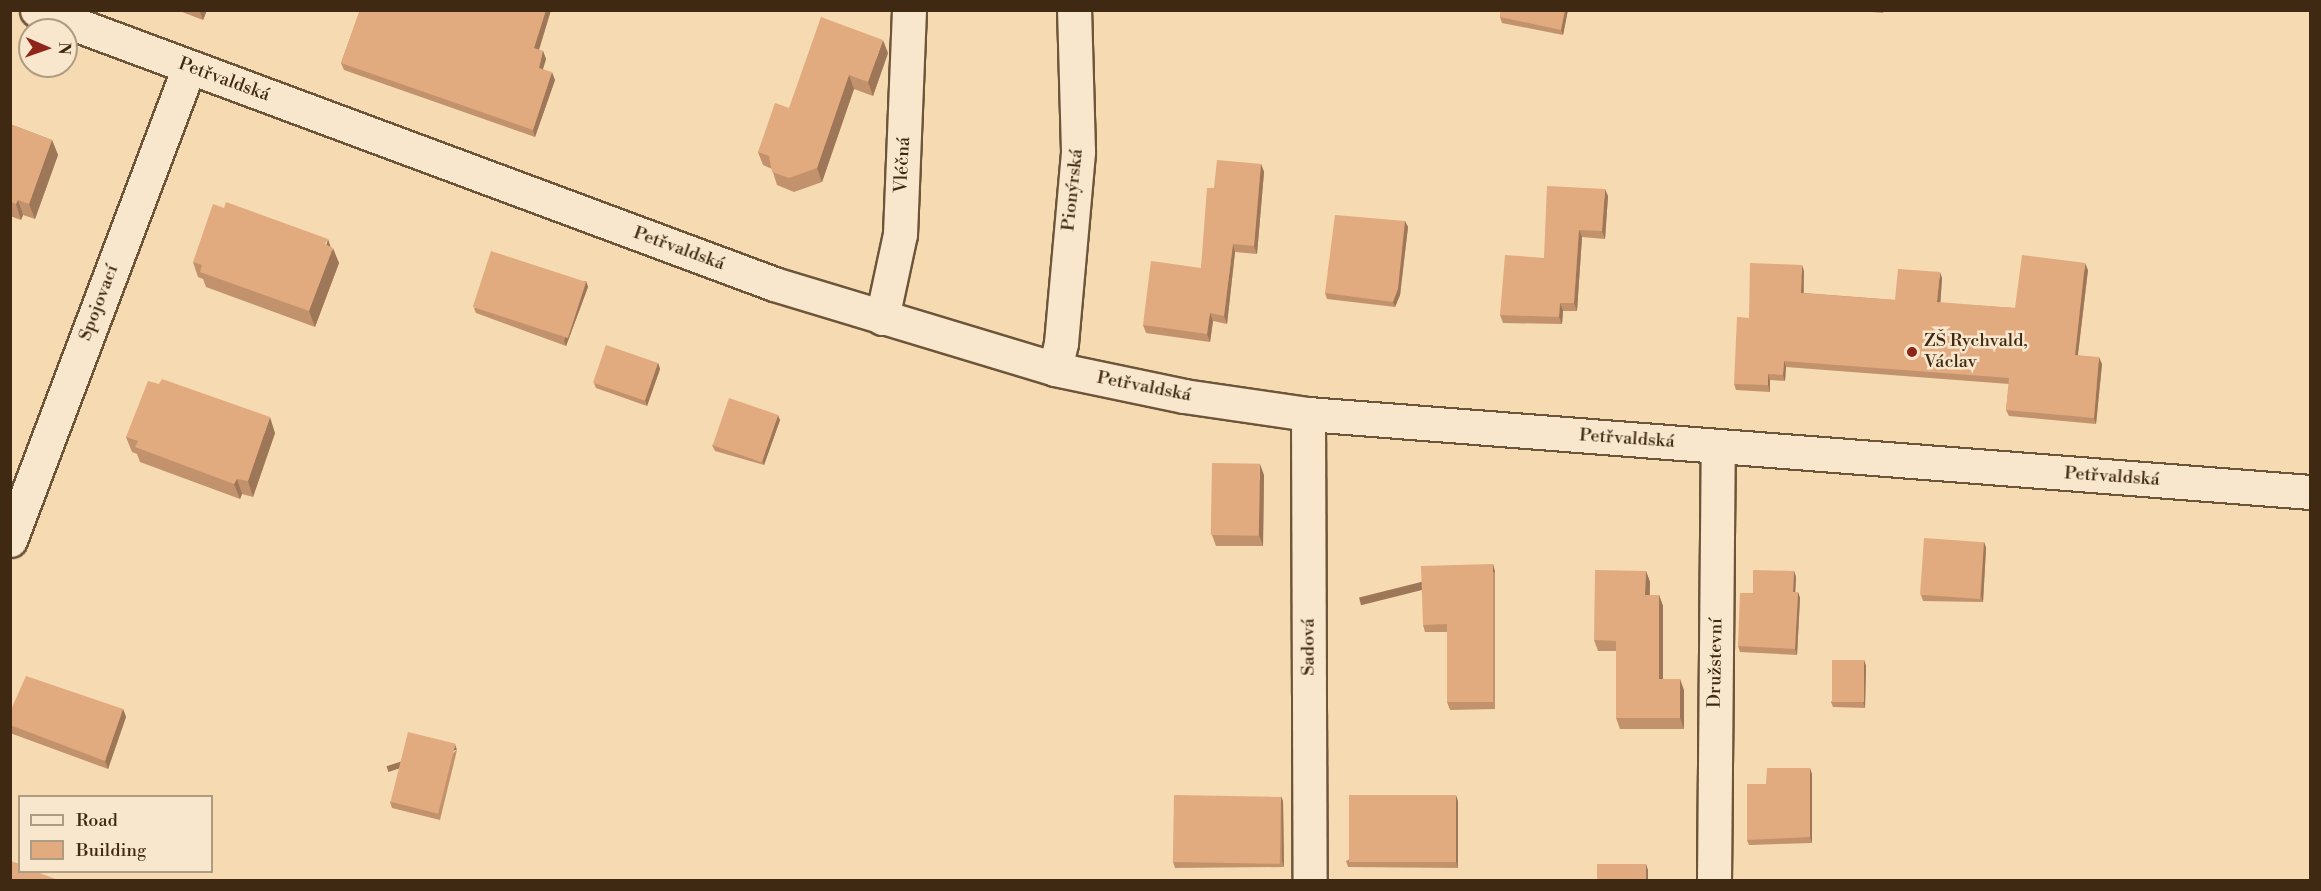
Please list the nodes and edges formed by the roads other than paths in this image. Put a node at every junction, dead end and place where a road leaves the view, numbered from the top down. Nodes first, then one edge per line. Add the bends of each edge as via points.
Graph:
1 (37, 10) edge
2 (909, 10) edge
3 (1074, 10) edge
4 (189, 67) junction
5 (882, 318) junction
6 (1055, 369) junction
7 (1308, 414) junction
8 (1718, 446) junction
9 (2310, 492) edge
10 (10, 540) edge
11 (1310, 880) edge
12 (1713, 880) edge

1 - 4 street, Petřvaldská
2 - 5 street, Vléčná via 900,234
3 - 6 street, Pionýrská via 1078,151 1061,343
4 - 5 street, Petřvaldská via 774,284
4 - 10 street, Spojovací
5 - 6 street, Petřvaldská
6 - 7 street, Petřvaldská via 1184,396
7 - 8 street, Petřvaldská
7 - 11 street, Sadová
8 - 9 street, Petřvaldská
8 - 12 street, Družstevní

